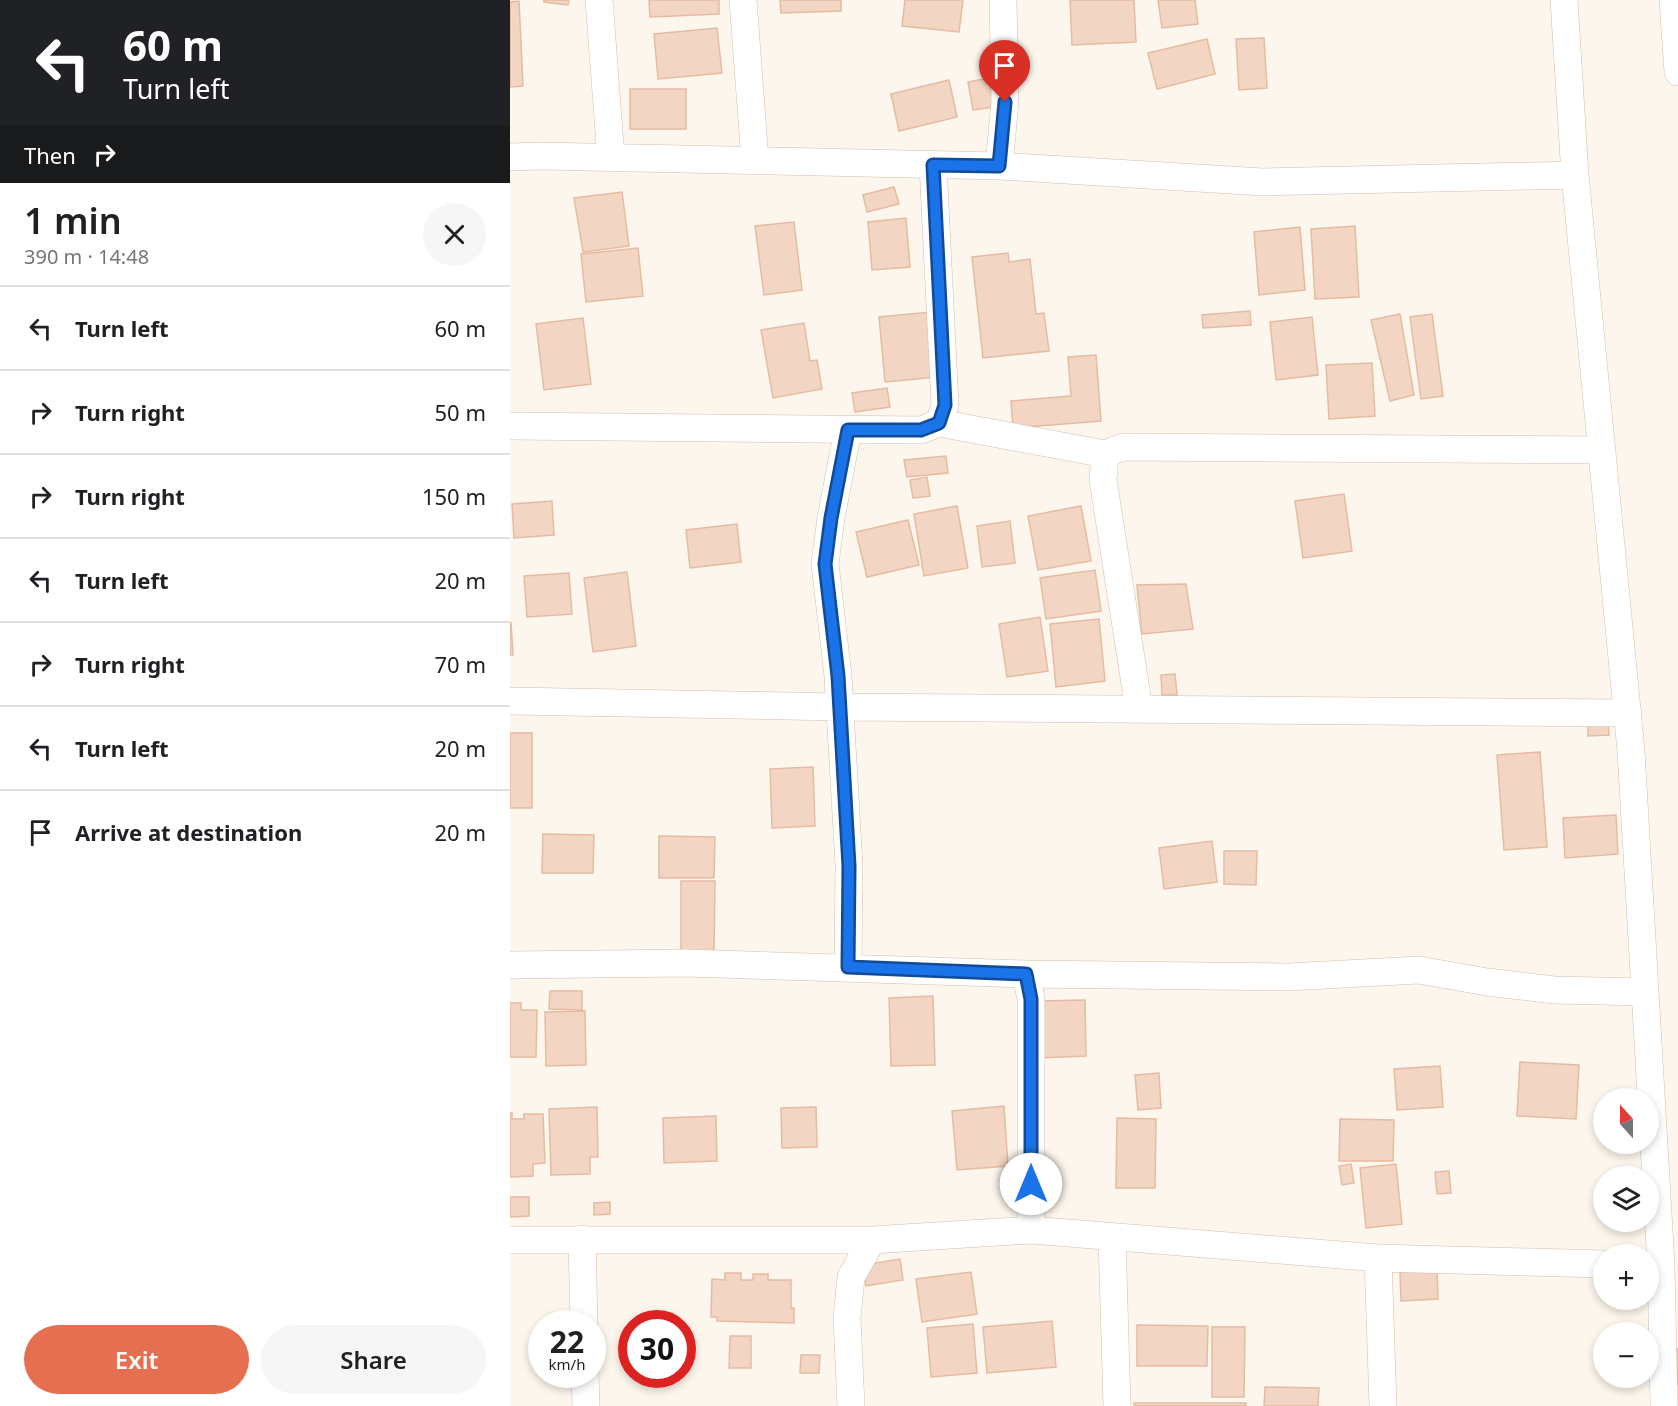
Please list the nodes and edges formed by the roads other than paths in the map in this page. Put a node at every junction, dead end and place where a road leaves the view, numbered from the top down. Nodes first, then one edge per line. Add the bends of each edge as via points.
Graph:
1 (599, 0) edge
2 (743, 0) edge
3 (1003, 0) edge
4 (1564, 0) edge
5 (1673, 0) edge
6 (1678, 72) edge
7 (510, 157) edge
8 (611, 158) junction
9 (755, 161) junction
10 (933, 165) junction
11 (999, 166) junction
12 (1575, 175) junction
13 (939, 423) junction
14 (510, 426) edge
15 (848, 430) junction
16 (1602, 450) junction
17 (1105, 454) junction
18 (510, 701) edge
19 (840, 707) junction
20 (1139, 709) junction
21 (1628, 713) junction
22 (510, 965) edge
23 (848, 967) junction
24 (1026, 974) junction
25 (1646, 992) junction
26 (1031, 1230) junction
27 (1112, 1237) junction
28 (582, 1239) junction
29 (510, 1240) edge
30 (872, 1240) junction
31 (1654, 1244) edge
32 (1378, 1258) junction
33 (1593, 1263) edge
34 (584, 1310) edge
35 (1658, 1310) edge
36 (585, 1388) edge
37 (586, 1406) edge
38 (850, 1406) edge
39 (1117, 1406) edge
40 (1383, 1406) edge
41 (1664, 1406) edge

1 - 8 street
2 - 9 street
3 - 11 street via 1005,102
4 - 12 street
5 - 6 street
7 - 8 street
8 - 9 street
9 - 10 street
10 - 11 street
10 - 13 street via 945,405
11 - 12 street via 1263,182
12 - 16 street
13 - 15 street via 921,430
13 - 17 street
14 - 15 street
15 - 19 street via 825,564
16 - 17 street via 1123,447
16 - 21 street
17 - 20 street via 1103,480
18 - 19 street
19 - 20 street
19 - 23 street via 849,866
20 - 21 street
21 - 25 street
22 - 23 street via 686,963
23 - 24 street
24 - 25 street via 1288,977 1419,970 1554,990
24 - 26 street via 1031,999
25 - 31 street
26 - 27 street
26 - 30 street
27 - 32 street
27 - 39 street
28 - 29 street
28 - 30 street
28 - 34 street
30 - 38 street via 851,1277 847,1318
32 - 33 street
32 - 40 street
35 - 41 street
36 - 37 street

